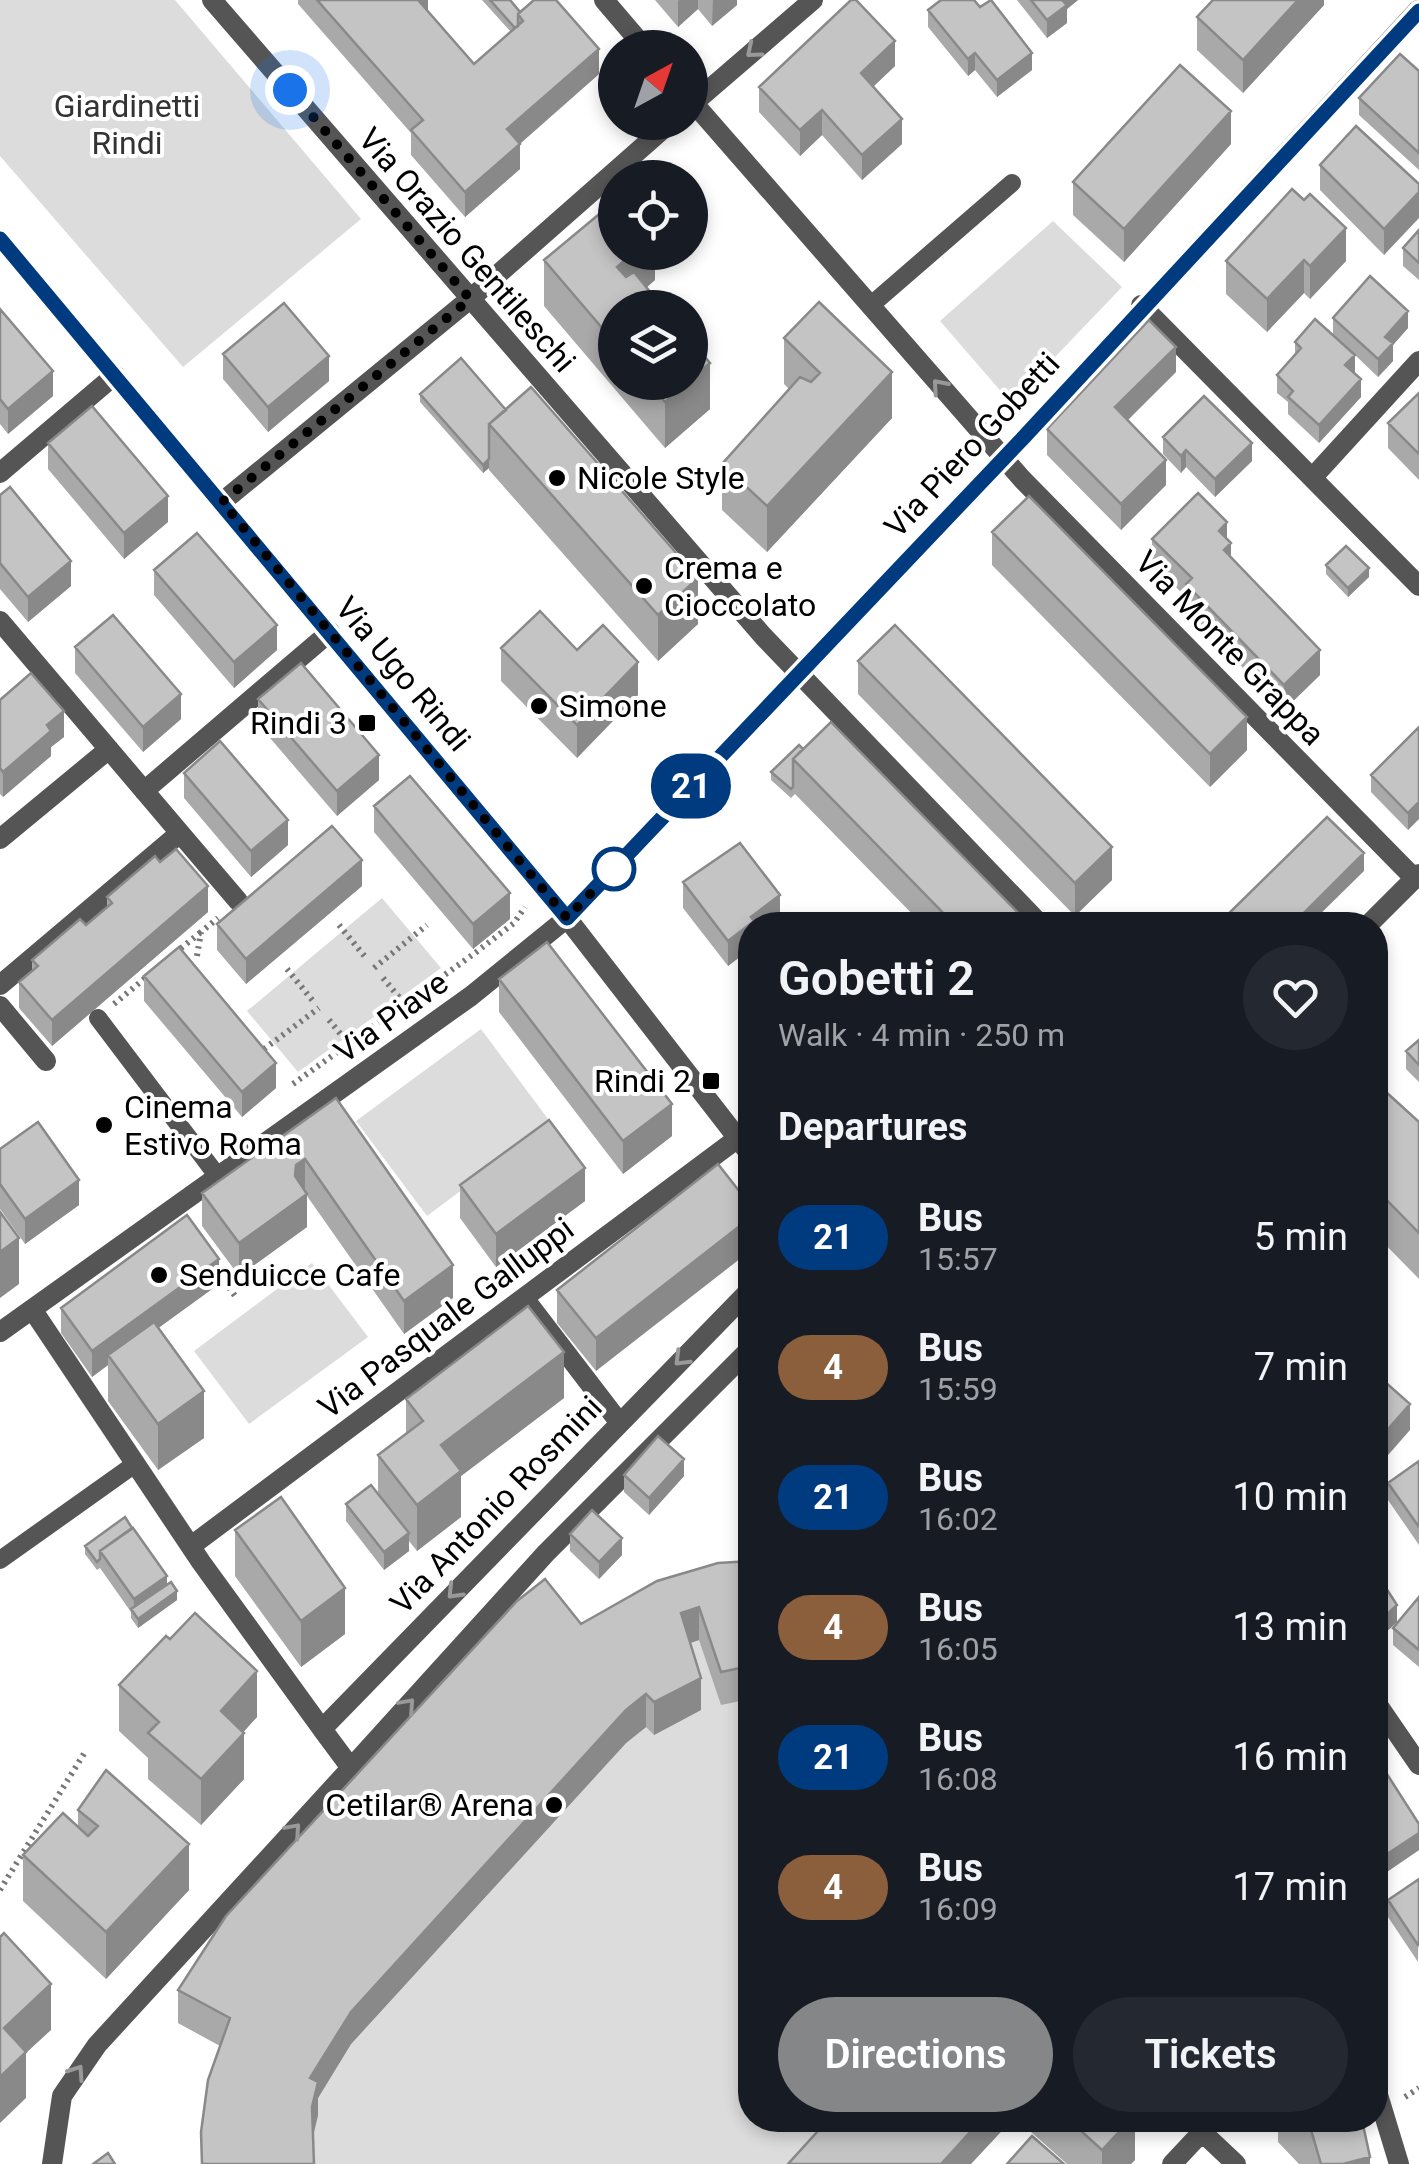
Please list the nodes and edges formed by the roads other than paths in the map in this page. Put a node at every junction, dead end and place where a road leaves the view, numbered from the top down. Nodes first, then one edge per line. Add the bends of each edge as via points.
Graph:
1 (212, 0) edge
2 (604, 0) edge
3 (814, 0) edge
4 (1407, 0) edge
5 (1419, 10) edge
6 (630, 30) edge
7 (708, 88) edge
8 (708, 121) edge
9 (651, 140) edge
10 (1012, 183) dead end
11 (0, 240) edge
12 (470, 299) junction
13 (1142, 305) junction
14 (870, 306) junction
15 (1419, 361) edge
16 (115, 375) junction
17 (1004, 458) junction
18 (0, 473) edge
19 (1312, 477) junction
20 (222, 502) junction
21 (1419, 586) edge
22 (0, 621) edge
23 (330, 632) junction
24 (797, 673) junction
25 (109, 749) junction
26 (144, 791) junction
27 (180, 832) junction
28 (0, 839) edge
29 (1417, 877) edge
30 (238, 901) edge
31 (1028, 912) edge
32 (1381, 912) edge
33 (567, 918) junction
34 (0, 985) edge
35 (0, 1006) edge
36 (98, 1018) road end
37 (46, 1061) dead end
38 (738, 1138) edge
39 (738, 1150) edge
40 (219, 1178) junction
41 (524, 1298) junction
42 (738, 1302) edge
43 (32, 1309) junction
44 (0, 1332) edge
45 (738, 1360) edge
46 (619, 1422) junction
47 (135, 1464) junction
48 (191, 1546) junction
49 (0, 1560) edge
50 (1388, 1719) edge
51 (322, 1729) junction
52 (1419, 1765) edge
53 (351, 1768) junction
54 (1388, 2126) edge
55 (52, 2164) edge
56 (1172, 2164) edge
57 (1236, 2164) edge
58 (1400, 2164) edge

1 - 12 street, Via Orazio Gentileschi
2 - 6 street
3 -> 7 street
4 - 5 street
5 - 13 street, Via Piero Gobetti
8 - 14 street, Via Monte Grappa
9 - 12 street
10 - 14 lane
11 - 16 street, Via Ugo Rindi
12 - 20 street
12 - 24 street, Via Orazio Gentileschi
13 - 17 street, Via Piero Gobetti
13 - 19 street
17 -> 14 street, Via Monte Grappa
15 - 19 street
16 - 18 street
16 - 20 street, Via Ugo Rindi
17 - 24 street, Via Piero Gobetti
17 - 29 street, Via Monte Grappa
19 - 21 street
20 - 23 street, Via Ugo Rindi
22 - 25 street
23 - 26 street
23 - 33 street, Via Ugo Rindi
24 - 31 street, Via Orazio Gentileschi
24 - 33 street, Via Piero Gobetti
25 - 26 street
25 - 28 street
26 - 27 street
27 - 30 street
27 - 34 street
29 - 32 street
33 - 38 street, Via Ugo Rindi
33 - 40 street, Via Piave via 471,996
35 - 37 street
36 - 40 lane
39 - 41 street, Via Pasquale Galluppi
40 - 43 street, Via Piave
41 - 46 street
41 - 48 street, Via Pasquale Galluppi
42 -> 46 street, Via Antonio Rosmini
43 - 44 street, Via Piave
43 - 47 street
53 -> 45 street via 546,1552
46 -> 51 street, Via Antonio Rosmini
47 - 48 street
47 - 49 lane
48 - 51 street
50 - 52 street
51 - 53 street
55 -> 53 street via 62,2096 96,2045
54 - 58 street
56 - 57 street via 1202,2132

